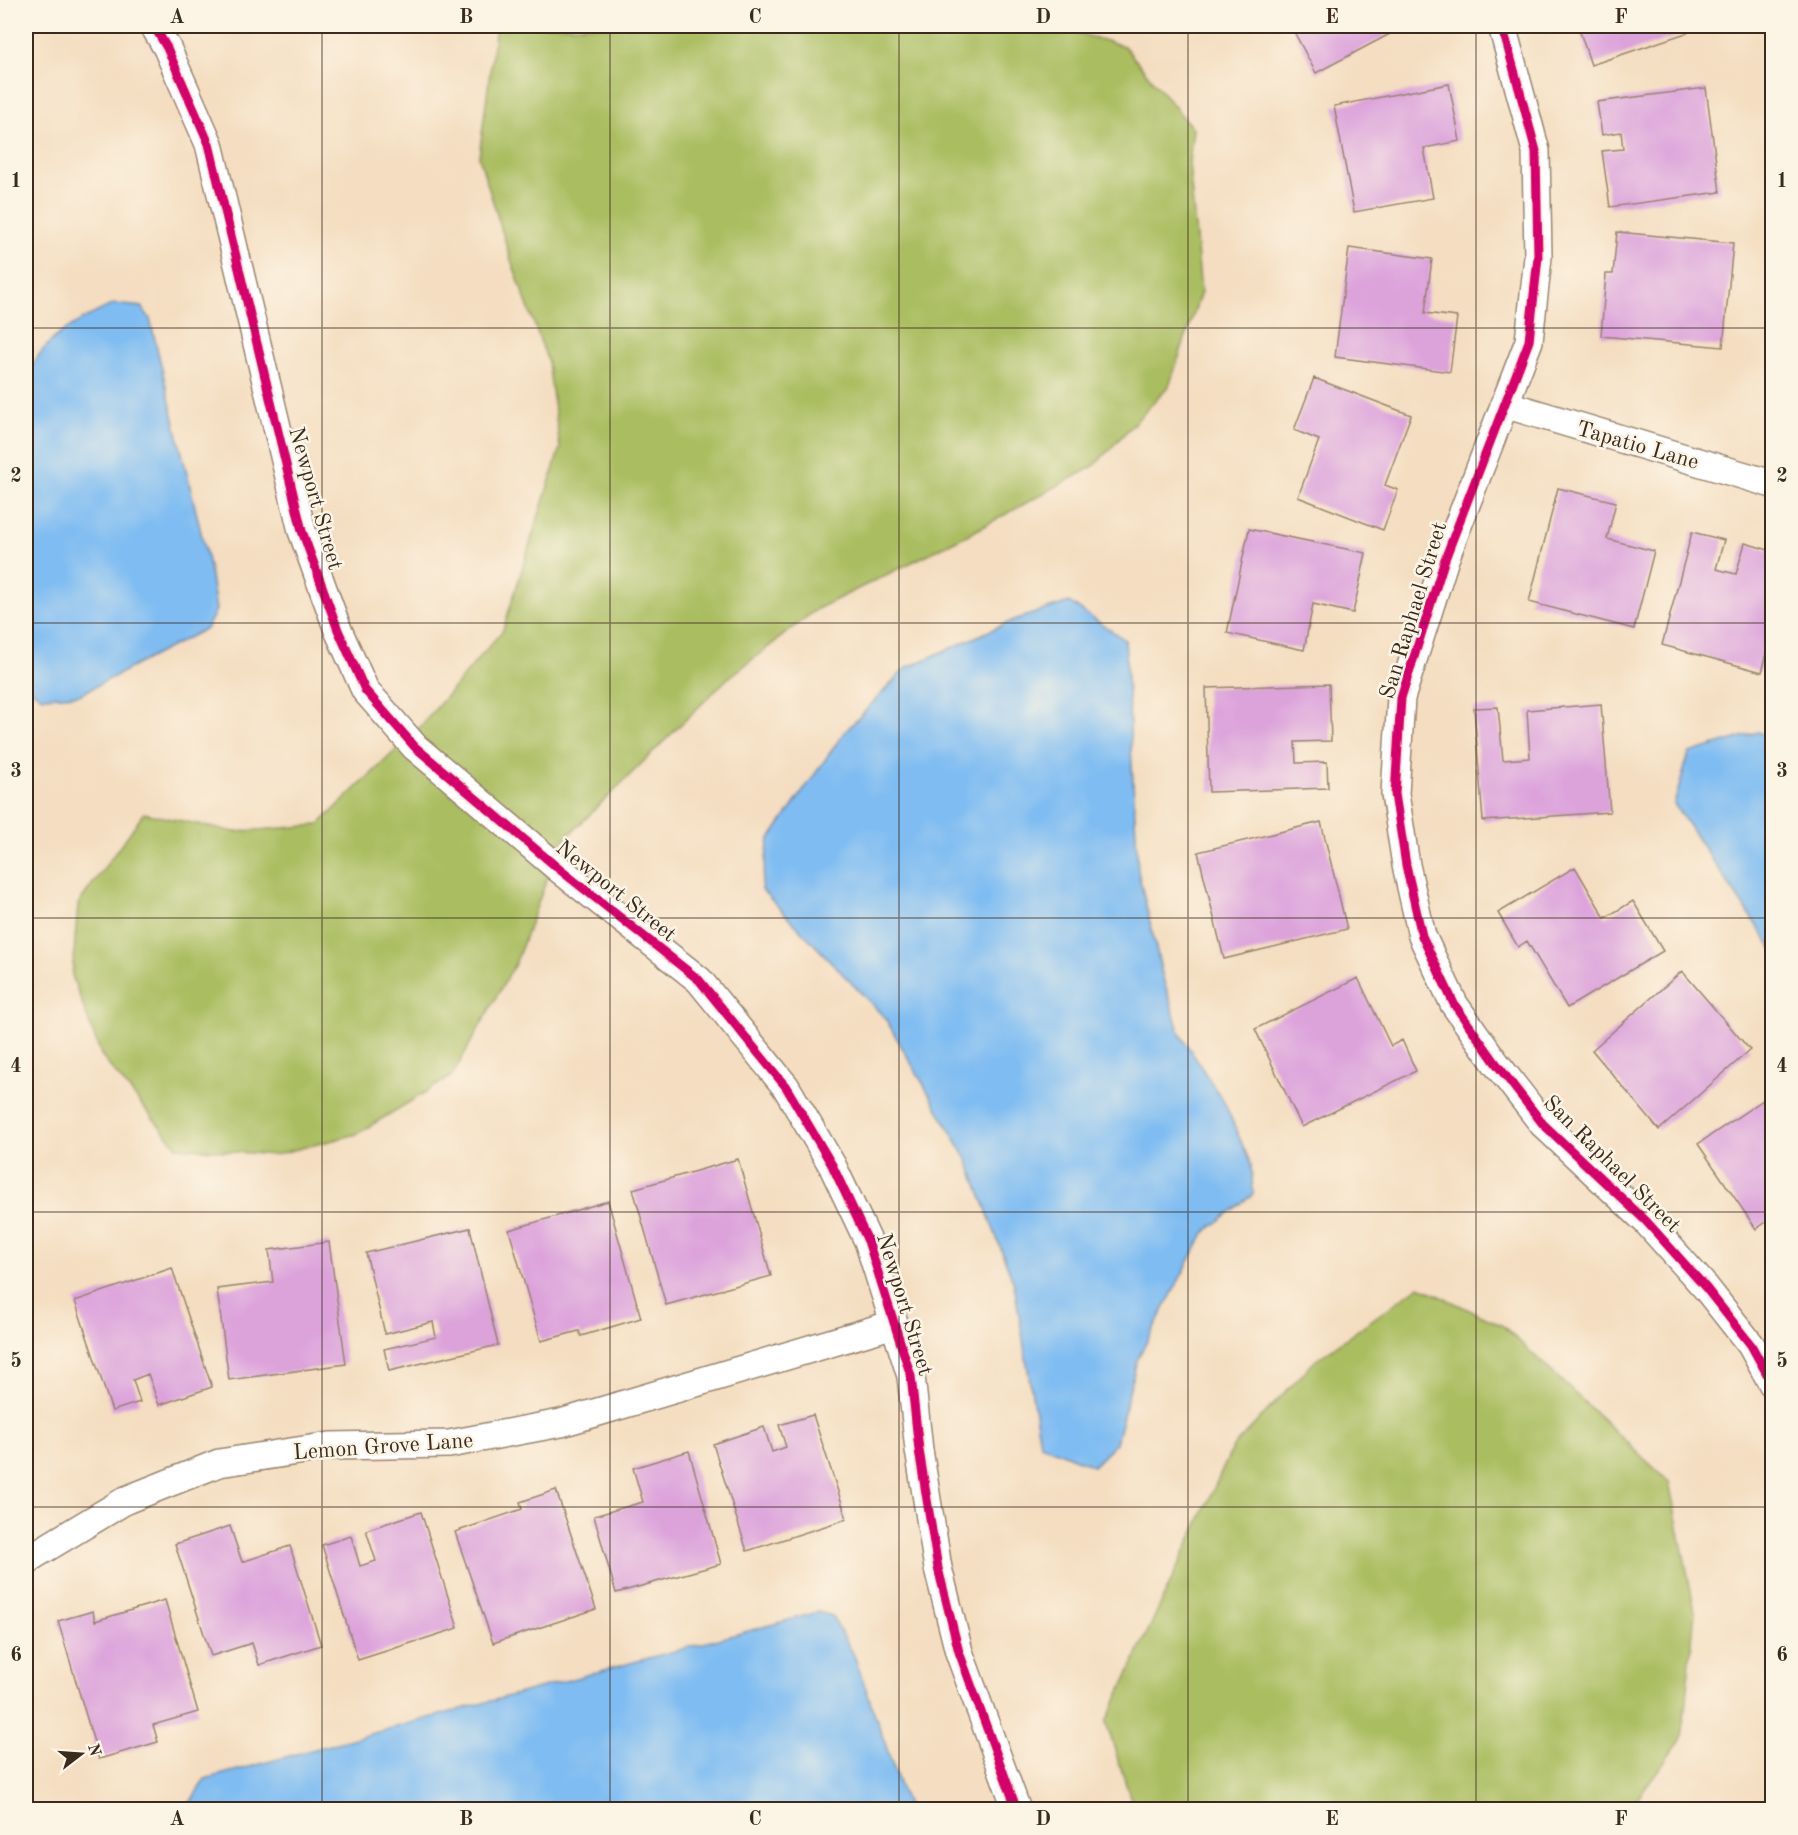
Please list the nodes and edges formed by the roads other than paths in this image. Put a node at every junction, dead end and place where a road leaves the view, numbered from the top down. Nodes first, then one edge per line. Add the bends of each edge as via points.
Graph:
1 (154, 26) edge
2 (1502, 26) edge
3 (1504, 404) junction
4 (1773, 484) edge
5 (894, 1324) junction
6 (1773, 1383) edge
7 (26, 1563) edge
8 (1017, 1809) edge

1 - 5 street, Newport Street via 209,144 302,531 365,690 415,747 699,980 786,1087 832,1165 868,1241
2 - 3 street, San Raphael Street via 1536,151 1538,257 1529,341
3 - 4 street, Tapatio Lane
3 - 6 street, San Raphael Street via 1444,559 1401,698 1395,794 1422,936 1454,1004 1543,1124 1654,1230 1706,1288 1750,1345
5 - 7 street, Lemon Grove Lane via 561,1423 449,1444 330,1446 219,1463 126,1500
5 - 8 street, Newport Street via 911,1376 936,1556 954,1631 986,1731

